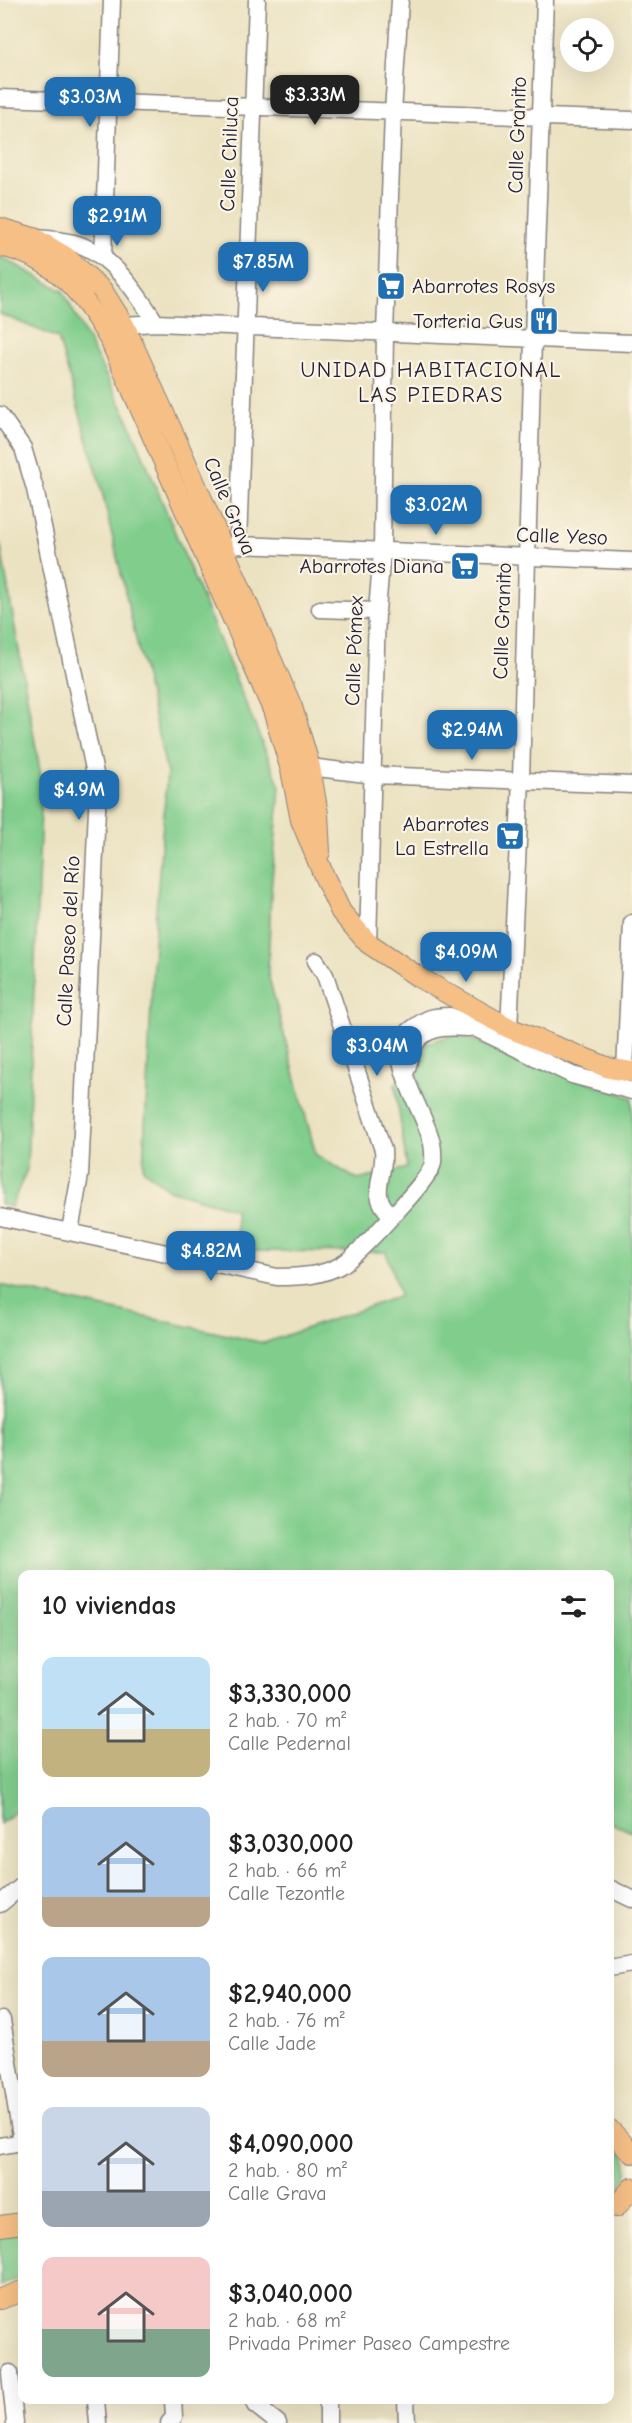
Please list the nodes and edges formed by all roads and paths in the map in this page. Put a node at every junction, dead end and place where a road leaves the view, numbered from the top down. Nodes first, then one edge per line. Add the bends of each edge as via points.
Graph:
1 (112, 0) edge
2 (257, 0) edge
3 (400, 0) edge
4 (545, 0) edge
5 (0, 98) edge
6 (109, 100) junction
7 (253, 106) junction
8 (393, 113) junction
9 (540, 116) junction
10 (632, 120) edge
11 (0, 228) edge
12 (34, 238) junction
13 (0, 246) edge
14 (103, 257) junction
15 (156, 324) junction
16 (124, 325) junction
17 (244, 328) junction
18 (385, 333) junction
19 (533, 339) junction
20 (632, 343) edge
21 (0, 415) edge
22 (230, 547) junction
23 (382, 551) junction
24 (526, 557) junction
25 (632, 561) edge
26 (320, 609) dead end
27 (377, 611) junction
28 (310, 767) junction
29 (374, 775) junction
30 (521, 780) junction
31 (632, 785) edge
32 (321, 866) junction
33 (632, 923) edge
34 (368, 943) junction
35 (316, 961) dead end
36 (509, 1028) junction
37 (629, 1072) edge
38 (632, 1091) edge
39 (391, 1215) junction
40 (0, 1217) edge
41 (70, 1231) junction
42 (18, 1889) edge
43 (614, 1890) edge
44 (632, 1899) edge
45 (0, 1904) edge
46 (632, 1964) edge
47 (614, 1967) edge
48 (2, 2020) dead end
49 (18, 2118) edge
50 (632, 2125) edge
51 (614, 2129) edge
52 (614, 2134) edge
53 (18, 2143) edge
54 (0, 2146) edge
55 (632, 2153) edge
56 (632, 2188) edge
57 (619, 2206) edge
58 (18, 2224) edge
59 (0, 2226) edge
60 (18, 2292) edge
61 (0, 2299) edge
62 (10, 2373) dead end
63 (96, 2404) edge
64 (173, 2404) edge
65 (255, 2404) edge
66 (328, 2404) edge
67 (406, 2404) edge
68 (15, 2423) edge
69 (98, 2423) edge
70 (169, 2423) edge
71 (278, 2423) edge
72 (328, 2423) edge
73 (407, 2423) edge

1 - 6 street
2 - 7 street, Calle Chiluca
3 - 8 street, Calle Pómex
4 - 9 street, Calle Granito
5 - 6 street
6 - 7 street
6 - 14 street
7 - 8 street
7 - 17 street, Calle Chiluca
8 - 9 street
8 - 18 street, Calle Pómex
9 - 10 street
9 - 19 street, Calle Granito
11 - 12 main road, Calle Grava
12 - 14 street via 76,243
12 - 16 main road, Calle Grava via 66,256 88,275
13 - 32 main road, Calle Grava via 45,264 73,285 111,342 273,710 301,820
14 - 15 street via 140,298
15 - 16 street
15 - 17 street
16 - 22 main road, Calle Grava
17 - 18 street
17 - 22 street, Calle Chiluca
18 - 19 street
18 - 23 street, Calle Pómex
19 - 20 street
19 - 24 street, Calle Granito
21 - 41 street, Calle Paseo del Río via 23,448 35,489 98,788 80,1175
22 - 23 street, Calle Yeso
22 - 28 main road, Calle Grava via 292,708
23 - 24 street, Calle Yeso
23 - 27 street, Calle Pómex
24 - 25 street, Calle Yeso
24 - 30 street, Calle Granito
26 - 27 street
27 - 29 street, Calle Pómex
28 - 29 street
28 - 32 main road, Calle Grava
29 - 30 street
29 - 34 street, Calle Pómex
30 - 31 street
30 - 36 street, Calle Granito
32 - 34 main road, Calle Grava via 341,912
33 - 37 street
34 - 36 main road, Calle Grava via 420,978
35 - 39 street via 325,975 383,1150 378,1196
36 - 37 main road, Calle Grava via 609,1068
38 - 39 street via 572,1075 450,1016 429,1016 408,1032 401,1047 401,1062 429,1133 432,1166 422,1184
39 - 41 street via 369,1242 343,1264 310,1277 277,1277
40 - 41 street
42 - 45 street
43 - 44 street
46 - 47 street
48 - 49 street
50 - 51 main road
52 - 55 main road
53 - 54 street
56 - 57 main road
58 - 59 main road
60 - 61 main road
62 - 68 street
63 - 69 street
64 - 70 street via 174,2417
65 - 71 street
66 - 72 street
67 - 73 street

